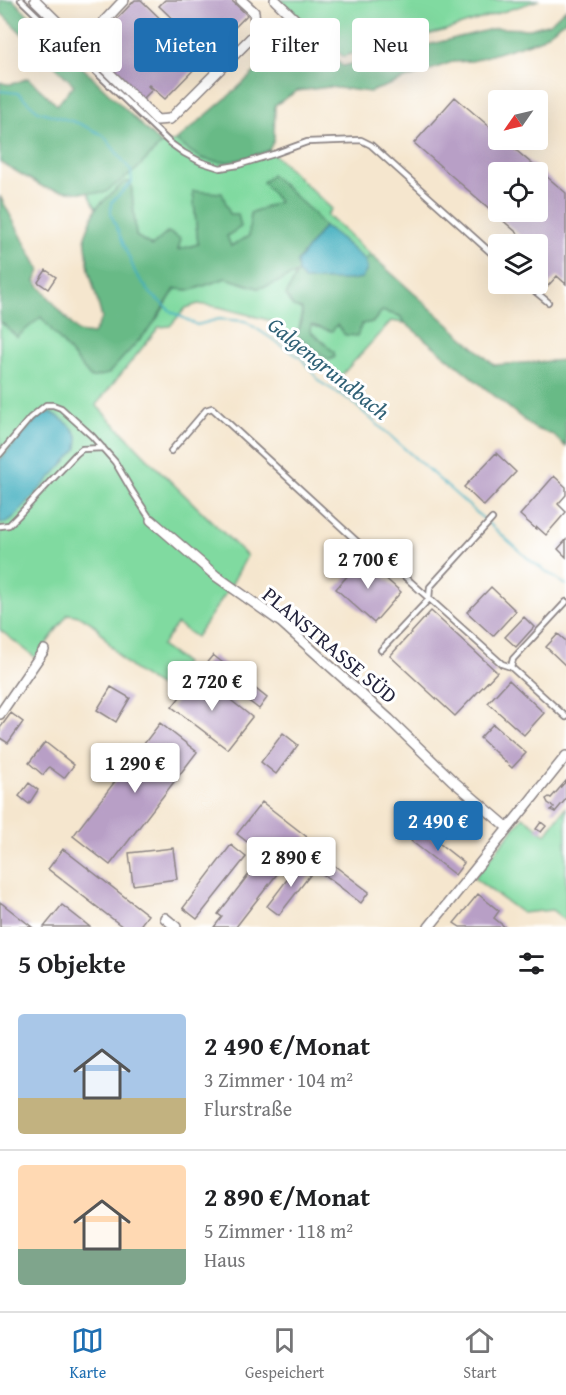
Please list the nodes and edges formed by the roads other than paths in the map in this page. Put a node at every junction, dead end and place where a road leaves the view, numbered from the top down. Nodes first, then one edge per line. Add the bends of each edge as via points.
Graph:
1 (21, 0) edge
2 (34, 0) edge
3 (124, 0) edge
4 (241, 0) edge
5 (275, 0) edge
6 (52, 18) edge
7 (107, 18) edge
8 (294, 18) edge
9 (108, 72) edge
10 (488, 250) edge
11 (538, 294) edge
12 (548, 302) dead end
13 (103, 448) junction
14 (171, 450) dead end
15 (0, 454) edge
16 (492, 519) dead end
17 (151, 520) joint
18 (0, 526) edge
19 (429, 599) junction
20 (566, 603) edge
21 (44, 650) dead end
22 (381, 650) dead end
23 (512, 667) junction
24 (0, 714) edge
25 (566, 717) edge
26 (566, 756) edge
27 (563, 765) edge
28 (508, 828) junction
29 (165, 918) dead end
30 (176, 927) edge
31 (429, 927) edge

1 - 10 lane via 184,153 220,168 307,142 361,141 371,145
2 - 6 street
3 - 7 street
4 - 9 street via 254,12 256,33 170,119 157,120
5 - 8 street
11 - 12 lane
13 - 15 lane via 61,408 46,405
13 - 17 lane via 116,462
13 - 18 lane via 82,449 9,525
14 - 19 lane via 212,408 364,548 373,548
16 - 19 lane via 430,587
17 - 28 street, PLANSTRASSE SÜD via 216,576 281,622
19 - 22 lane
19 - 23 lane via 502,664
20 - 23 lane via 513,659
21 - 24 street
23 - 25 lane
26 - 27 street
27 - 28 street
28 - 31 street
29 - 30 street

